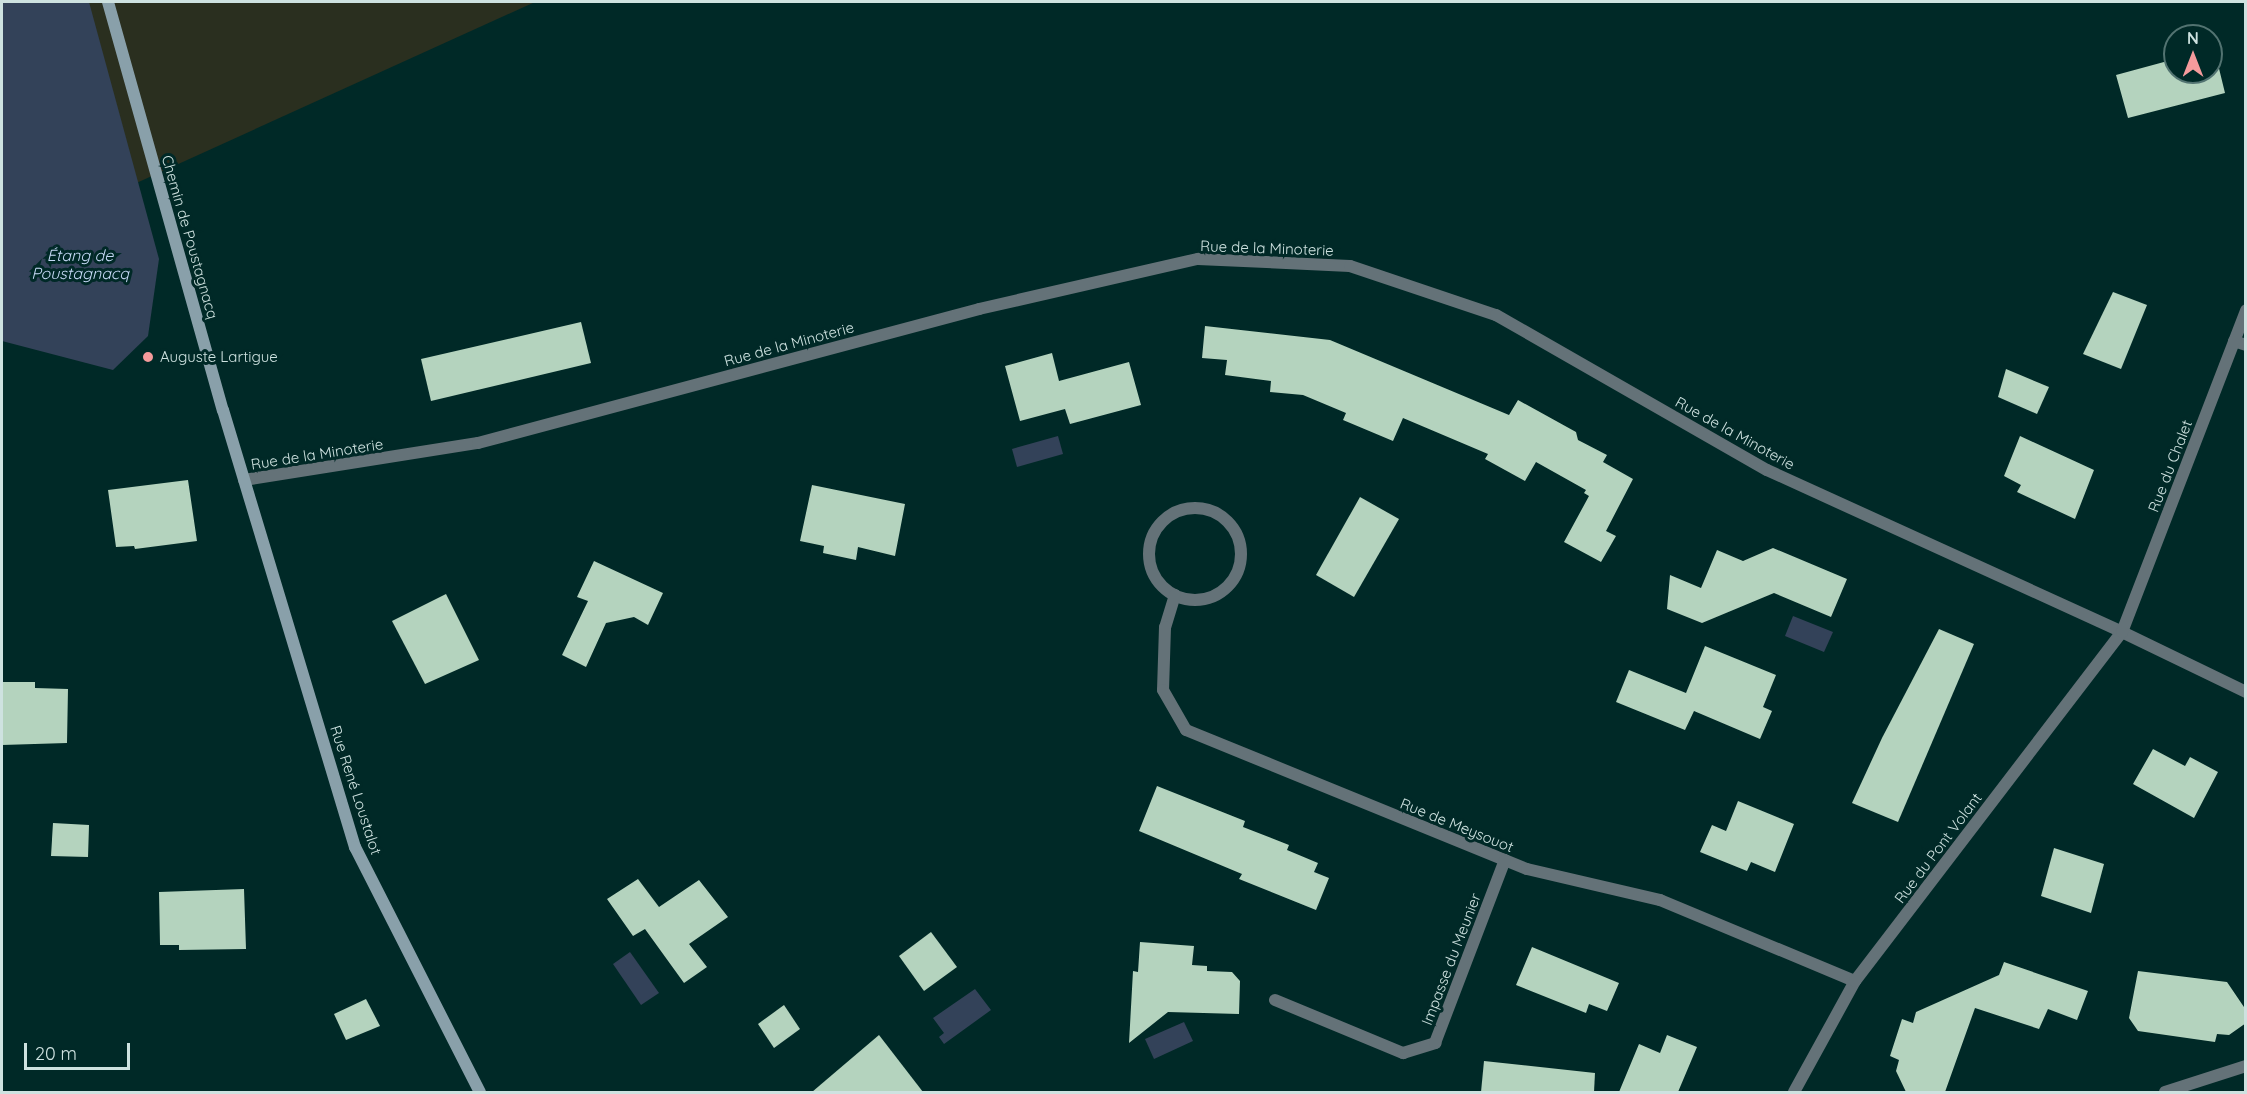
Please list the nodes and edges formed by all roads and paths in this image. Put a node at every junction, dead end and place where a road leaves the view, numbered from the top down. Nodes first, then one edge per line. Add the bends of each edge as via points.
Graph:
1 (108, 2) edge
2 (2246, 310) edge
3 (2240, 343) edge
4 (244, 480) junction
5 (1175, 596) junction
6 (2122, 632) junction
7 (2246, 692) edge
8 (1505, 860) junction
9 (1855, 981) junction
10 (1275, 1000) dead end
11 (2246, 1066) edge
12 (480, 1092) edge
13 (1794, 1092) edge
14 (2164, 1092) edge

1 - 4 street, Chemin de Poustagnacq
2 - 3 street, Rue du Chalet
3 - 6 street, Rue du Chalet
4 - 6 street, Rue de la Minoterie via 478,443 979,309 1198,259 1350,266 1496,315 1767,470
4 - 12 street, Rue René Loustalot via 355,847
5 - 5 street via 1190,600 1219,594 1238,572 1242,557 1240,540 1232,525 1219,514 1203,508 1186,509 1170,515 1158,526 1150,549 1153,573
5 - 8 street, Rue de Meysouot via 1165,627 1163,690 1186,730
6 - 7 street, Rue de la Minoterie
6 - 9 street, Rue du Pont Volant
8 - 9 street, Rue de Meysouot via 1527,869 1660,900
8 - 10 street, Impasse du Meunier via 1435,1043 1403,1053
9 - 13 street, Rue du Pont Volant
11 - 14 street

